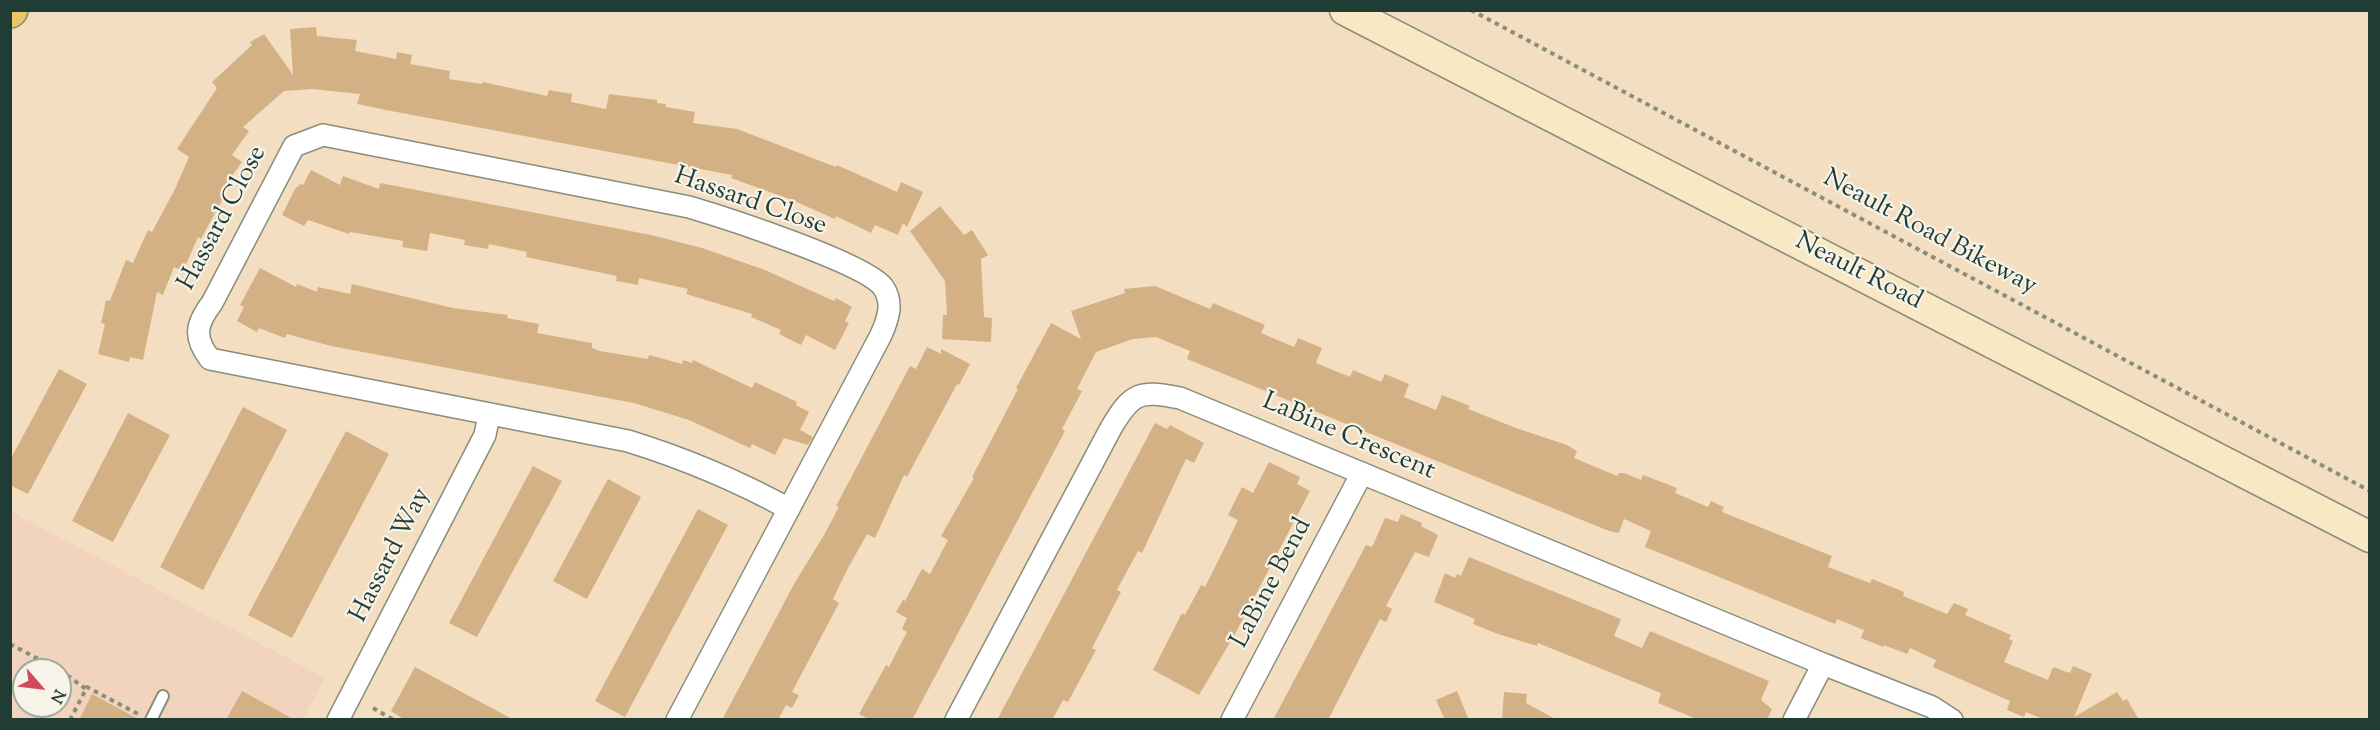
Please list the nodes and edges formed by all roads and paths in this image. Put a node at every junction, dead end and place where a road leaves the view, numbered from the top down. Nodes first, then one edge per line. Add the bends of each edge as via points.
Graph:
1 (1345, 10) edge
2 (1471, 10) edge
3 (489, 415) junction
4 (1362, 473) junction
5 (2370, 491) edge
6 (789, 509) junction
7 (2370, 537) edge
8 (10, 644) edge
9 (37, 658) edge
10 (1822, 664) junction
11 (72, 679) edge
12 (86, 689) junction
13 (163, 696) dead end
14 (373, 708) dead end
15 (151, 719) edge
16 (70, 720) edge
17 (338, 720) edge
18 (394, 720) edge
19 (677, 720) edge
20 (956, 720) edge
21 (1232, 720) edge
22 (1794, 720) edge
23 (1952, 720) edge

1 - 7 main road, Neault Road
2 - 5 path, Neault Road Bikeway
3 - 6 street, Hassard Close via 658,450
3 - 6 street, Hassard Close via 223,363 210,359 203,350 198,336 199,321 294,146 323,135 688,207 780,238 876,279 889,300 889,314
3 - 17 street, Hassard Way via 485,435
4 - 10 street, LaBine Crescent
4 - 20 street, LaBine Crescent via 1180,398 1151,392 1135,396 1111,428
4 - 21 street, LaBine Bend
6 - 19 street, Hassard Close
8 - 9 path
10 - 22 street
10 - 23 street, LaBine Crescent via 1932,707
11 - 12 path
12 - 15 path
12 - 16 path
13 - 15 lane
14 - 18 path

